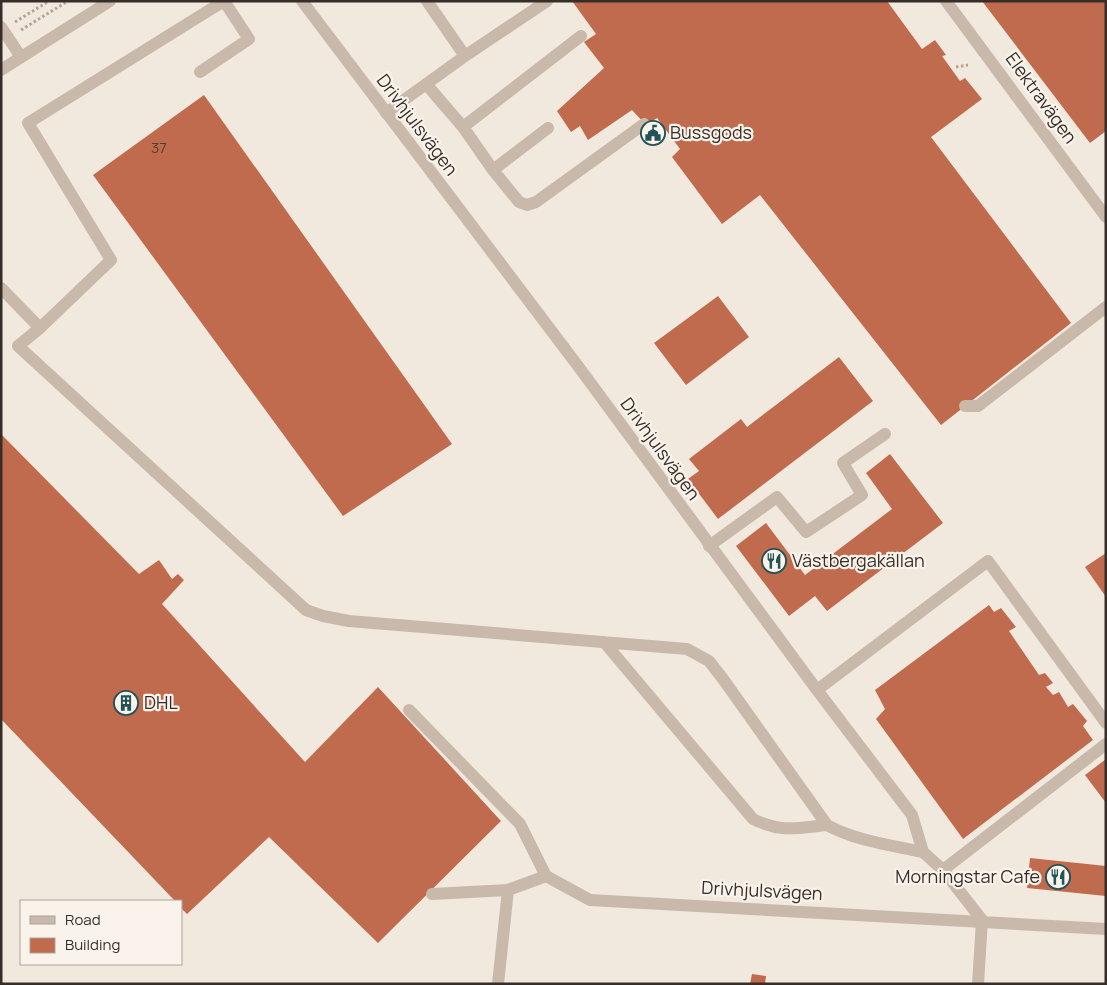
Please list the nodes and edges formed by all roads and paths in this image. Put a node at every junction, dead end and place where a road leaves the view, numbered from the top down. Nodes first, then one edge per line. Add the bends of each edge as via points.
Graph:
1 (49, 1) edge
2 (68, 1) edge
3 (110, 1) edge
4 (224, 1) edge
5 (302, 1) edge
6 (427, 1) edge
7 (547, 1) edge
8 (946, 1) edge
9 (4, 32) edge
10 (581, 36) dead end
11 (465, 56) junction
12 (21, 57) junction
13 (968, 66) dead end
14 (956, 67) dead end
15 (1, 70) edge
16 (200, 72) dead end
17 (426, 84) junction
18 (386, 112) junction
19 (644, 124) dead end
20 (463, 127) junction
21 (548, 128) dead end
22 (493, 170) junction
23 (1106, 217) edge
24 (1, 288) edge
25 (1104, 309) edge
26 (40, 328) junction
27 (966, 406) dead end
28 (885, 434) dead end
29 (710, 546) junction
30 (604, 642) junction
31 (817, 690) junction
32 (409, 710) dead end
33 (1106, 723) edge
34 (1106, 744) edge
35 (827, 825) junction
36 (923, 852) junction
37 (942, 870) junction
38 (546, 876) junction
39 (508, 890) junction
40 (432, 894) dead end
41 (982, 920) junction
42 (1106, 928) edge
43 (498, 984) edge
44 (978, 984) edge

1 - 9 path
2 - 9 path
3 - 12 street
4 - 16 street via 250,39
4 - 26 street via 28,123 112,260
5 - 18 street, Drivhjulsvägen
6 - 11 street
7 - 11 street
8 - 23 street, Elektravägen
9 - 12 street
10 - 20 street
11 - 17 street
12 - 15 street
13 - 14 path
17 - 18 street
17 - 20 street
18 - 29 street, Drivhjulsvägen
19 - 22 street via 536,202 527,205 519,202
20 - 22 street
21 - 22 street
24 - 26 street
25 - 27 street via 978,406
26 - 30 street via 18,346 306,610 349,621
28 - 29 street via 843,463 862,495 806,532 777,497
29 - 31 street, Drivhjulsvägen
30 - 35 street via 753,819 767,826 787,829
30 - 35 street via 687,649 709,661
31 - 33 street via 988,561
31 - 36 street, Drivhjulsvägen via 912,815
32 - 38 street via 520,824
34 - 37 street
35 - 36 street via 859,838
36 - 37 street, Drivhjulsvägen
37 - 41 street, Drivhjulsvägen
38 - 39 street
38 - 41 street, Drivhjulsvägen via 590,900
39 - 40 street
39 - 43 street
41 - 42 street, Drivhjulsvägen
41 - 44 street

